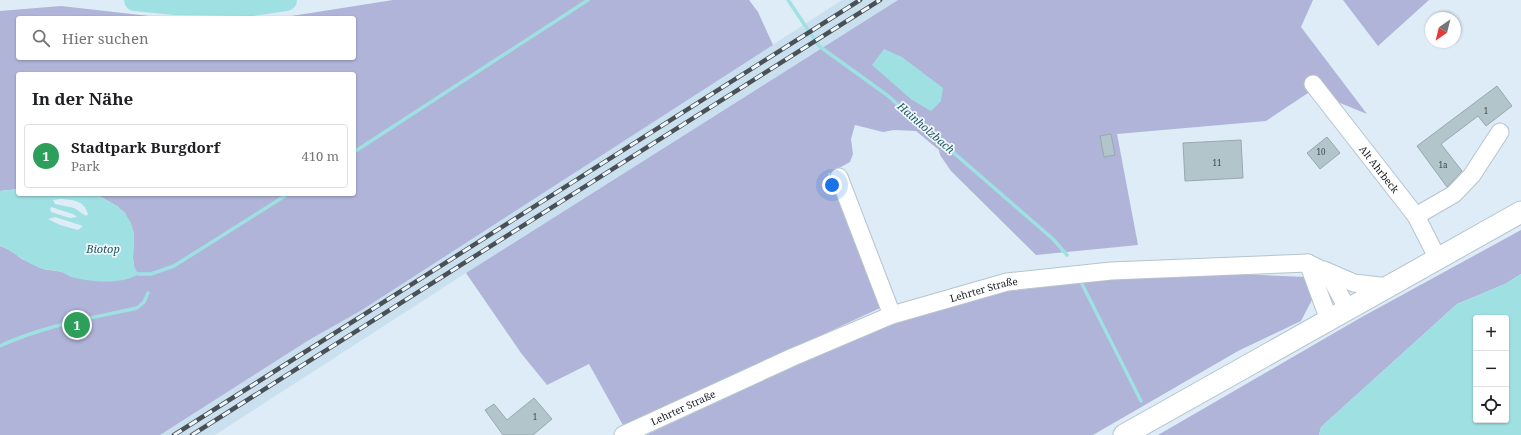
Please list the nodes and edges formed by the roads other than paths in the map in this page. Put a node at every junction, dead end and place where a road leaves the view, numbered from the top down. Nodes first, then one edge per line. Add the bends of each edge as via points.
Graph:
1 (1314, 84) dead end
2 (1500, 132) dead end
3 (839, 177) dead end
4 (1521, 212) edge
5 (1416, 216) junction
6 (1438, 259) junction
7 (1315, 266) junction
8 (1389, 287) junction
9 (1348, 310) junction
10 (892, 315) junction
11 (1329, 320) junction
12 (623, 435) edge
13 (1124, 435) edge

1 - 5 street, Alt Ahrbeck
2 - 5 street via 1472,175 1454,194
3 - 10 street
4 - 6 main road
5 - 6 street, Alt Ahrbeck
6 - 8 main road
7 - 8 street via 1354,283
7 - 9 street via 1333,282
7 - 10 street, Lehrter Straße via 1205,266 1111,271 1007,282
7 - 11 street
8 - 9 main road
9 - 11 main road
10 - 12 street, Lehrter Straße
11 - 13 main road

